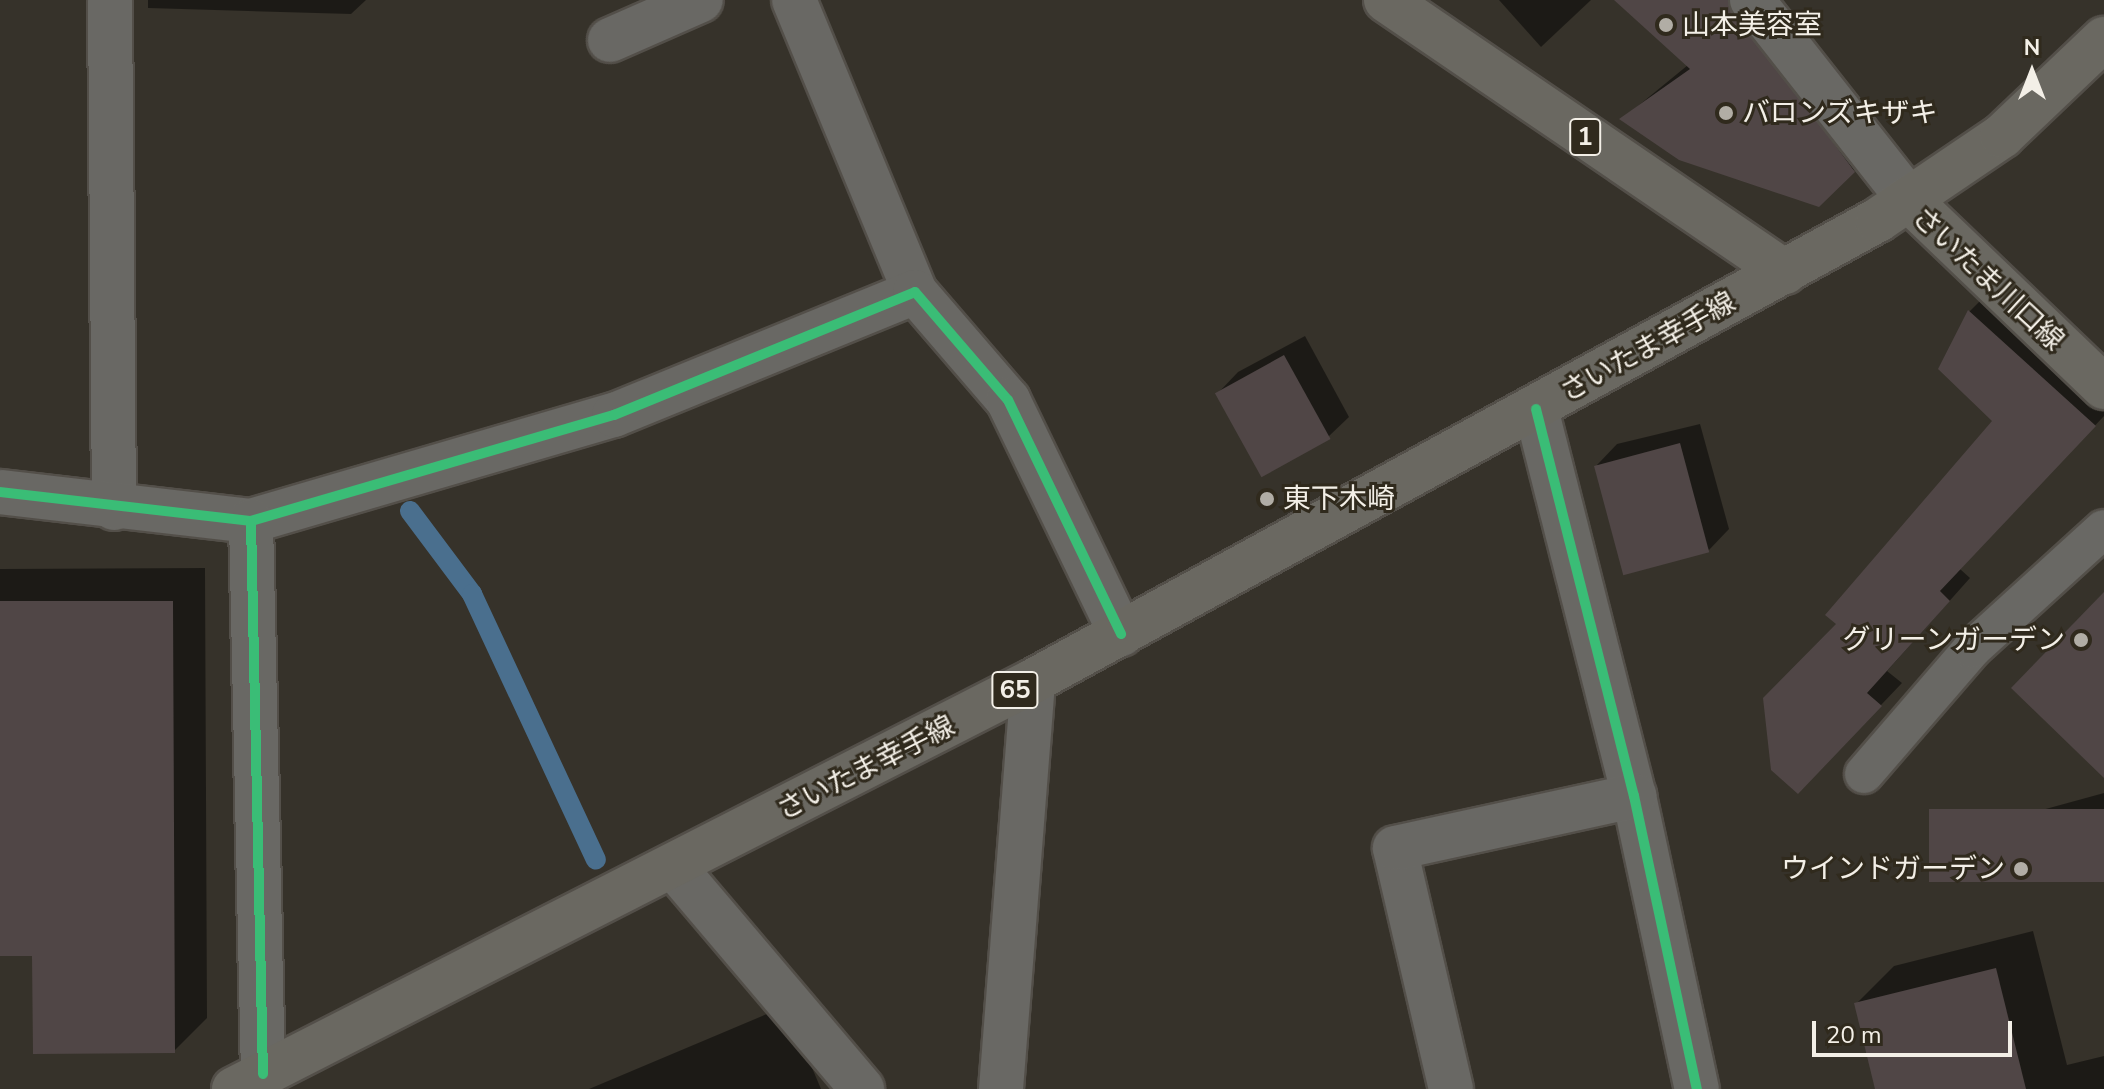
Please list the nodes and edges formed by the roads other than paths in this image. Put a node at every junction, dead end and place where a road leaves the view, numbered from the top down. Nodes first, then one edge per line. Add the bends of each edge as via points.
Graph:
1 (110, 0) edge
2 (701, 0) edge
3 (794, 0) edge
4 (1386, 0) edge
5 (1752, 0) edge
6 (2104, 39) edge
7 (610, 40) dead end
8 (1910, 201) junction
9 (1785, 272) junction
10 (915, 292) junction
11 (2104, 387) edge
12 (1536, 409) junction
13 (0, 492) edge
14 (114, 508) junction
15 (251, 521) junction
16 (2104, 529) edge
17 (1121, 634) junction
18 (1033, 681) junction
19 (1864, 774) dead end
20 (1634, 796) junction
21 (674, 867) junction
22 (249, 1082) edge
23 (862, 1089) edge
24 (1001, 1089) edge
25 (1451, 1089) edge
26 (1697, 1089) edge

1 - 14 street
2 - 7 street
3 - 10 street
4 - 9 main road, 1
5 - 8 street
6 - 8 main road via 2002,136
8 - 9 main road, さいたま川口線
8 - 11 main road, さいたま川口線
9 - 12 main road, さいたま幸手線 / 65
10 - 15 street via 614,415
10 - 17 street via 1008,400
12 - 17 main road, さいたま幸手線 / 65
12 - 20 street
13 - 14 street
14 - 15 street
15 - 22 street
16 - 19 lane via 1972,649
17 - 18 main road, さいたま幸手線 / 65
18 - 21 main road, さいたま幸手線 / 65
18 - 24 street
20 - 25 street via 1395,848
20 - 26 street
21 - 22 main road, さいたま幸手線 / 65
21 - 23 street

